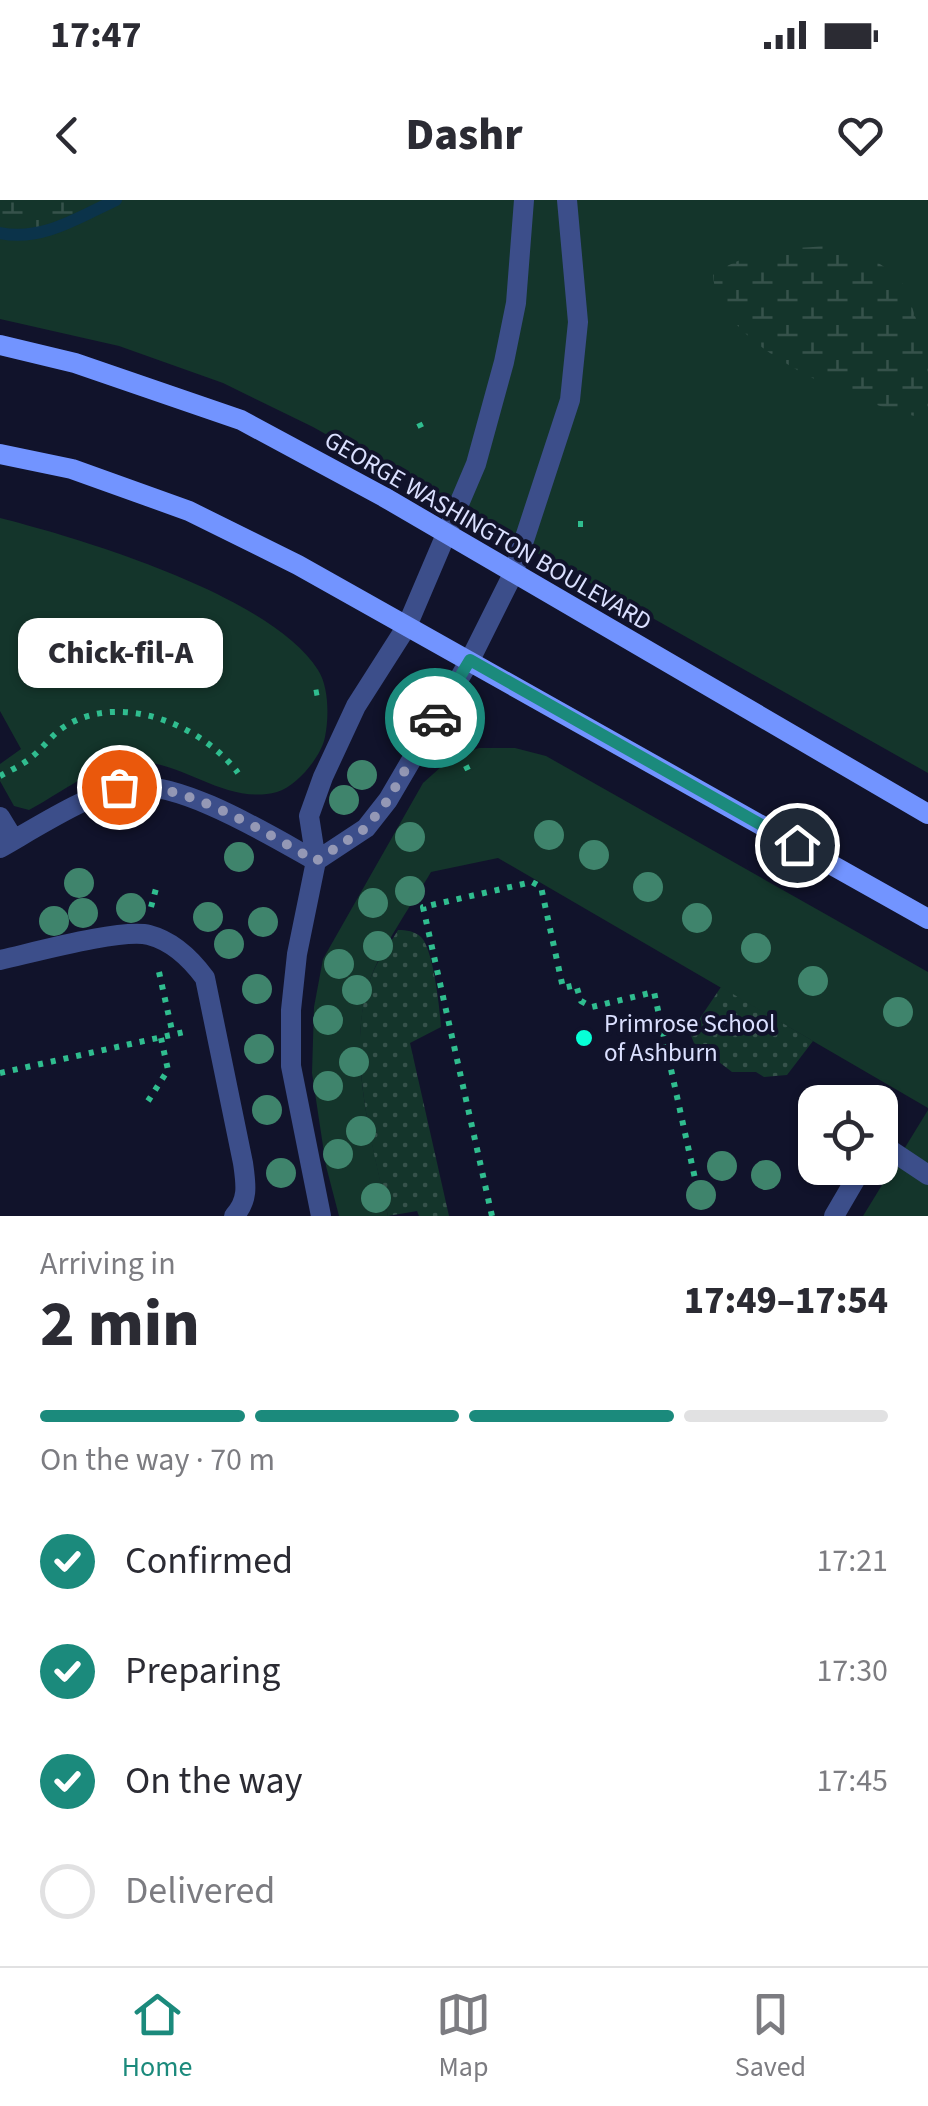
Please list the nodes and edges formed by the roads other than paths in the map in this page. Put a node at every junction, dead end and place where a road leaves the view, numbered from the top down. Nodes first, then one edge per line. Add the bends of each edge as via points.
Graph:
1 (524, 200) edge
2 (567, 200) edge
3 (0, 345) edge
4 (0, 454) edge
5 (447, 534) junction
6 (513, 574) junction
7 (407, 626) junction
8 (470, 660) junction
9 (928, 814) edge
10 (0, 817) edge
11 (7, 844) edge
12 (316, 861) junction
13 (928, 919) edge
14 (0, 960) edge
15 (898, 1155) edge
16 (928, 1175) edge
17 (852, 1185) edge
18 (234, 1216) edge
19 (321, 1216) edge
20 (834, 1216) edge

1 - 5 street via 504,362 476,464
2 - 6 street via 578,322 570,400
3 - 5 street, GEORGE WASHINGTON BOULEVARD via 75,363 241,420
4 - 7 street via 72,468 189,511
5 - 6 street, GEORGE WASHINGTON BOULEVARD
5 - 7 street
6 - 8 street
6 - 9 street, GEORGE WASHINGTON BOULEVARD
7 - 8 street
7 - 12 street via 356,706 323,777 309,816
8 - 12 street via 388,800 366,828
8 - 13 street
10 - 11 street
11 - 12 street via 105,793 137,784 245,821
12 - 19 street via 297,954 291,1066
14 - 18 street via 146,934 192,961 204,978 247,1186
15 - 16 street
17 - 20 street

